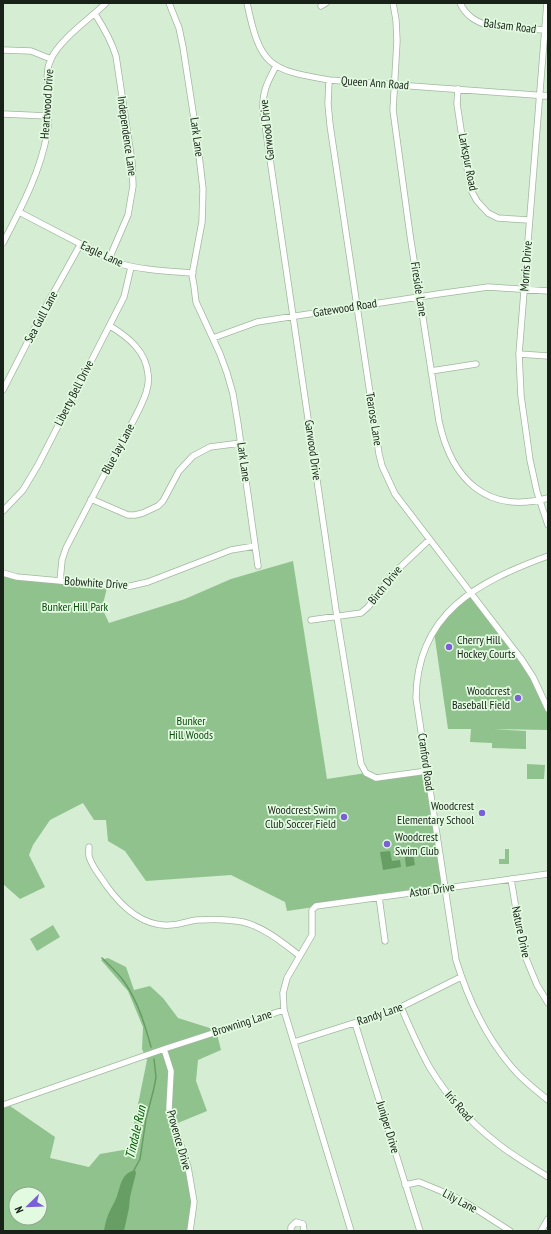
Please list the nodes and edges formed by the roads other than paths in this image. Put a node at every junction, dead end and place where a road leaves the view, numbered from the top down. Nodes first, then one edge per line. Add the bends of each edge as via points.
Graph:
1 (106, 3) edge
2 (169, 3) edge
3 (247, 3) edge
4 (393, 3) edge
5 (460, 3) edge
6 (547, 3) edge
7 (95, 14) junction
8 (544, 30) junction
9 (3, 50) edge
10 (51, 59) junction
11 (276, 66) junction
12 (329, 80) junction
13 (395, 84) junction
14 (458, 89) junction
15 (539, 95) junction
16 (548, 96) edge
17 (3, 114) edge
18 (48, 116) junction
19 (19, 212) junction
20 (529, 220) junction
21 (3, 243) edge
22 (80, 245) junction
23 (109, 259) junction
24 (132, 267) junction
25 (193, 273) junction
26 (524, 289) junction
27 (548, 291) edge
28 (420, 297) junction
29 (356, 307) junction
30 (292, 316) junction
31 (110, 326) junction
32 (213, 338) junction
33 (519, 354) junction
34 (548, 356) edge
35 (476, 364) dead end
36 (431, 371) junction
37 (3, 390) edge
38 (241, 443) junction
39 (548, 498) edge
40 (91, 500) junction
41 (540, 500) junction
42 (3, 511) edge
43 (548, 525) edge
44 (429, 540) junction
45 (255, 546) junction
46 (548, 556) edge
47 (258, 566) dead end
48 (3, 573) edge
49 (60, 581) junction
50 (471, 593) junction
51 (337, 616) junction
52 (311, 620) dead end
53 (548, 709) edge
54 (427, 771) junction
55 (89, 847) dead end
56 (548, 874) edge
57 (511, 879) junction
58 (444, 888) junction
59 (379, 897) junction
60 (385, 941) dead end
61 (300, 956) junction
62 (461, 978) junction
63 (548, 1003) edge
64 (401, 1007) junction
65 (284, 1010) junction
66 (355, 1023) junction
67 (294, 1042) junction
68 (164, 1049) junction
69 (548, 1100) edge
70 (3, 1105) edge
71 (548, 1177) edge
72 (406, 1185) junction
73 (548, 1219) edge
74 (190, 1231) edge
75 (291, 1231) edge
76 (304, 1231) edge
77 (351, 1231) edge
78 (420, 1231) edge
79 (510, 1231) edge
80 (541, 1231) edge

1 - 7 street, Heartwood Drive
2 - 25 street, Lark Lane via 180,28 202,172 202,222
3 - 11 street, Queen Ann Road via 259,48
4 - 13 street, Fireside Lane via 397,41
5 - 8 street, Balsam Road via 470,17 482,24
6 - 8 street, Morris Drive
7 - 10 street, Heartwood Drive via 60,46
7 - 23 street, Independence Lane via 113,45 116,56 134,186 128,216
8 - 15 street, Morris Drive
9 - 10 street via 31,50
10 - 18 street, Heartwood Drive via 46,76
11 - 12 street, Queen Ann Road via 282,70
11 - 30 street, Garwood Drive via 264,89 263,111
12 - 13 street, Queen Ann Road
12 - 29 street, Tearose Lane via 330,125
13 - 14 street, Queen Ann Road
13 - 28 street, Fireside Lane via 394,110
14 - 15 street, Queen Ann Road
14 - 20 street, Larkspur Road via 457,104 472,192 488,213 498,218
15 - 16 street, Queen Ann Road
15 - 20 street, Morris Drive
17 - 18 street
18 - 19 street, Heartwood Drive via 42,155
19 - 21 street, Heartwood Drive
19 - 22 street, Eagle Lane
20 - 26 street, Morris Drive
22 - 23 street, Eagle Lane
22 - 37 street, Sea Gull Lane
23 - 24 street, Eagle Lane
24 - 25 street, Eagle Lane
24 - 31 street, Liberty Bell Drive via 124,297
25 - 32 street via 196,302
26 - 27 street, Gatewood Road
26 - 28 street, Gatewood Road via 488,287
26 - 33 street, Morris Drive
28 - 29 street, Gatewood Road
28 - 36 street, Fireside Lane
29 - 30 street, Gatewood Road
29 - 44 street, Tearose Lane via 382,466 395,494
30 - 32 street, Gatewood Road via 256,322
30 - 51 street, Garwood Drive
31 - 40 street, Blue Jay Lane via 135,344 147,366 148,383 131,425
31 - 42 street, Liberty Bell Drive via 23,490
32 - 38 street, Lark Lane via 233,394
33 - 34 street
33 - 41 street, Morris Drive via 521,396 530,460
35 - 36 street
36 - 41 street, Fireside Lane via 442,439 452,461 468,482 492,498 520,503
38 - 40 street via 210,447 193,456 178,471 163,501 143,514 128,515
38 - 45 street, Lark Lane
39 - 41 street, Fireside Lane
40 - 49 street, Blue Jay Lane via 66,548
41 - 43 street, Morris Drive
44 - 50 street, Tearose Lane
44 - 51 street, Birch Drive via 394,573 361,613
45 - 47 street, Lark Lane
45 - 49 street, Bobwhite Drive via 231,550 148,582 126,587
46 - 50 street, Cranford Road via 500,575
48 - 49 street, Bobwhite Drive via 17,577
50 - 53 street, Tearose Lane via 533,677
50 - 54 street, Cranford Road via 448,613 427,642 423,652 416,698
51 - 52 street, Birch Drive
51 - 54 street, Garwood Drive via 363,770 377,778
54 - 58 street, Cranford Road
55 - 61 street via 89,858 108,887 124,907 138,917 170,925 218,919 243,922 255,926
56 - 57 street, Astor Drive
57 - 58 street, Astor Drive
57 - 63 street, Nature Drive via 523,951 537,985
58 - 59 street, Astor Drive
58 - 62 street, Cranford Road
59 - 60 street
59 - 61 street, Astor Drive via 313,908 312,935
61 - 65 street via 285,982
62 - 64 street, Randy Lane
62 - 69 street, Cranford Road via 473,1007 495,1046 519,1075
64 - 66 street, Randy Lane
64 - 71 street, Iris Road via 419,1048 441,1084 457,1104 497,1144
65 - 67 street, Browning Lane
65 - 68 street, Browning Lane
66 - 67 street, Randy Lane
66 - 72 street, Juniper Drive
67 - 77 street, Browning Lane
68 - 70 street, Browning Lane
68 - 74 street, Provence Drive via 172,1071 169,1109 188,1167 194,1202
72 - 78 street, Juniper Drive
72 - 79 street, Lily Lane via 419,1182 453,1196
73 - 80 street
75 - 76 street via 296,1222 303,1224

